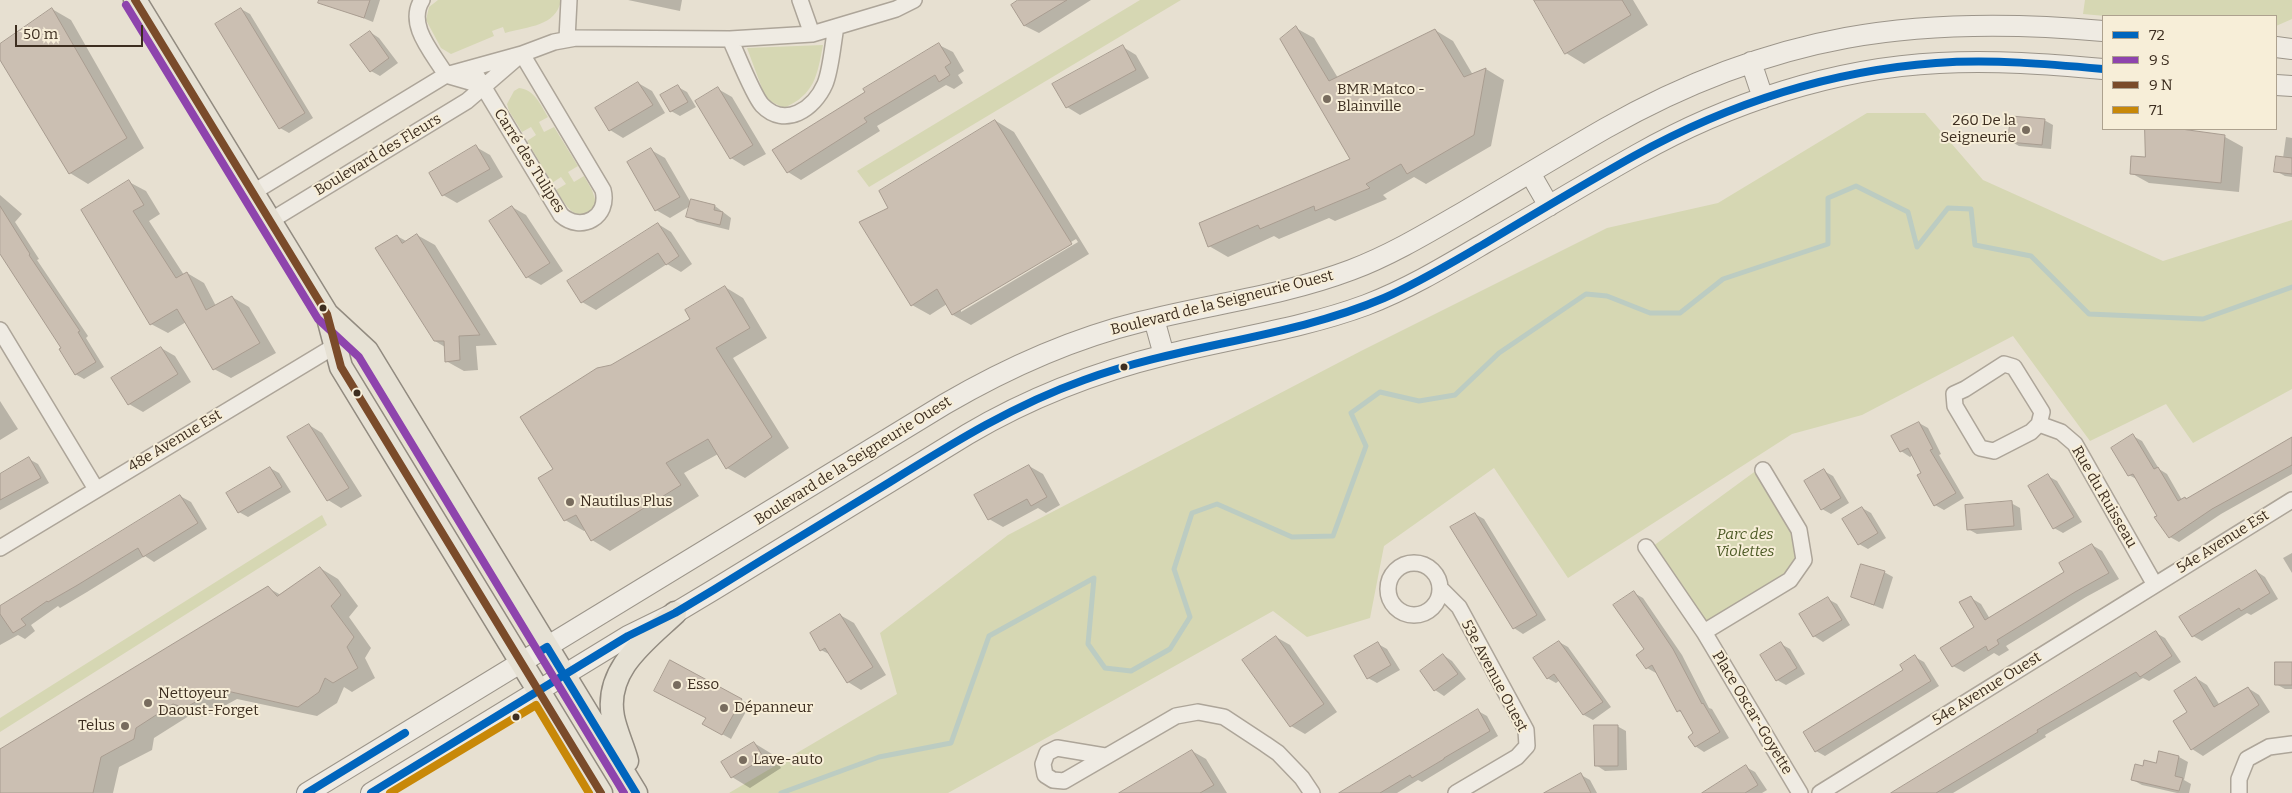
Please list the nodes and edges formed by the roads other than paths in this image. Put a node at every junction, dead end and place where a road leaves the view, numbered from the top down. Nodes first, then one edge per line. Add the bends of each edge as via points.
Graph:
1 (135, 0) edge
2 (422, 0) edge
3 (569, 0) edge
4 (800, 0) edge
5 (914, 0) edge
6 (836, 27) junction
7 (2102, 31) edge
8 (812, 34) junction
9 (567, 39) junction
10 (730, 39) junction
11 (2277, 47) edge
12 (2292, 48) edge
13 (522, 54) junction
14 (1751, 62) junction
15 (472, 68) junction
16 (2102, 69) edge
17 (446, 75) junction
18 (2277, 85) edge
19 (484, 86) junction
20 (2292, 86) edge
21 (1763, 98) junction
22 (1530, 173) junction
23 (252, 194) junction
24 (1550, 206) junction
25 (270, 221) junction
26 (1154, 319) junction
27 (0, 330) edge
28 (343, 341) junction
29 (1164, 355) junction
30 (2040, 424) junction
31 (1763, 470) dead end
32 (96, 488) junction
33 (2292, 500) edge
34 (1646, 547) dead end
35 (0, 548) edge
36 (2155, 585) junction
37 (1440, 588) dead end
38 (675, 613) junction
39 (1704, 632) junction
40 (548, 647) junction
41 (522, 662) junction
42 (564, 676) junction
43 (539, 691) junction
44 (2292, 744) edge
45 (1105, 756) dead end
46 (307, 793) edge
47 (371, 793) edge
48 (601, 793) edge
49 (637, 793) edge
50 (1312, 793) edge
51 (1456, 793) edge
52 (1800, 793) edge
53 (1820, 793) edge
54 (2239, 793) edge

1 - 23 main road
2 - 17 street via 417,10 417,26
3 - 9 street
4 - 8 street
5 - 6 street, Boulevard des Fleurs via 896,9
6 - 8 street, Boulevard des Fleurs
6 - 10 street via 825,84 807,108 789,117 775,115 761,104
7 - 14 main road, Boulevard de la Seigneurie Ouest via 2009,25 1910,28 1827,41
8 - 10 street, Boulevard des Fleurs
9 - 10 street, Boulevard des Fleurs
9 - 13 street, Boulevard des Fleurs
11 - 12 main road
13 - 15 street, Boulevard des Fleurs
13 - 19 street, Boulevard des Fleurs
13 - 19 street, Carré des Tulipes via 603,190 604,204 598,216 579,223 562,215
14 - 21 main road
14 - 22 main road, Boulevard de la Seigneurie Ouest via 1647,106
15 - 17 street, Boulevard des Fleurs
15 - 19 street, Carré des Tulipes
16 - 21 main road via 2011,62 1925,64 1885,68
17 - 19 street
17 - 23 street, Boulevard des Fleurs
18 - 20 main road
19 - 25 street, Boulevard des Fleurs via 467,101
21 - 24 main road via 1657,143
22 - 24 main road
22 - 26 main road, Boulevard de la Seigneurie Ouest via 1420,237 1355,269 1295,288
23 - 25 main road
24 - 29 main road via 1428,276 1369,304 1307,324
25 - 28 main road
26 - 29 main road
26 - 40 main road, Boulevard de la Seigneurie Ouest via 1062,346 973,388
27 - 32 street
28 - 32 street, 48e Avenue Est
28 - 40 main road via 367,351
28 - 41 main road via 341,367
29 - 38 main road via 1081,380 993,420
30 - 30 street via 2042,412 2014,368 2004,364 1954,394 1955,406 1980,448 1994,451
30 - 36 street, Rue du Ruisseau via 2061,432 2075,444
31 - 39 street via 1799,530 1804,560 1790,580
32 - 35 street, 48e Avenue Est
33 - 36 street, 54e Avenue Est
34 - 39 street, Place Oscar-Goyette
36 - 53 street, 54e Avenue Ouest
37 - 51 street, 53e Avenue Ouest via 1459,607 1526,730 1527,746 1517,757
38 - 42 main road via 628,636
38 - 49 main road via 623,664 612,694 613,717
39 - 52 street, Place Oscar-Goyette
40 - 41 main road, Boulevard de la Seigneurie Ouest
40 - 42 main road
41 - 43 main road
41 - 46 main road, Boulevard de la Seigneurie Ouest
42 - 43 main road
42 - 49 main road
43 - 47 main road
43 - 48 main road
44 - 54 street via 2269,747 2247,758 2239,779
45 - 50 street via 1176,716 1198,712 1224,717 1266,744 1302,778

